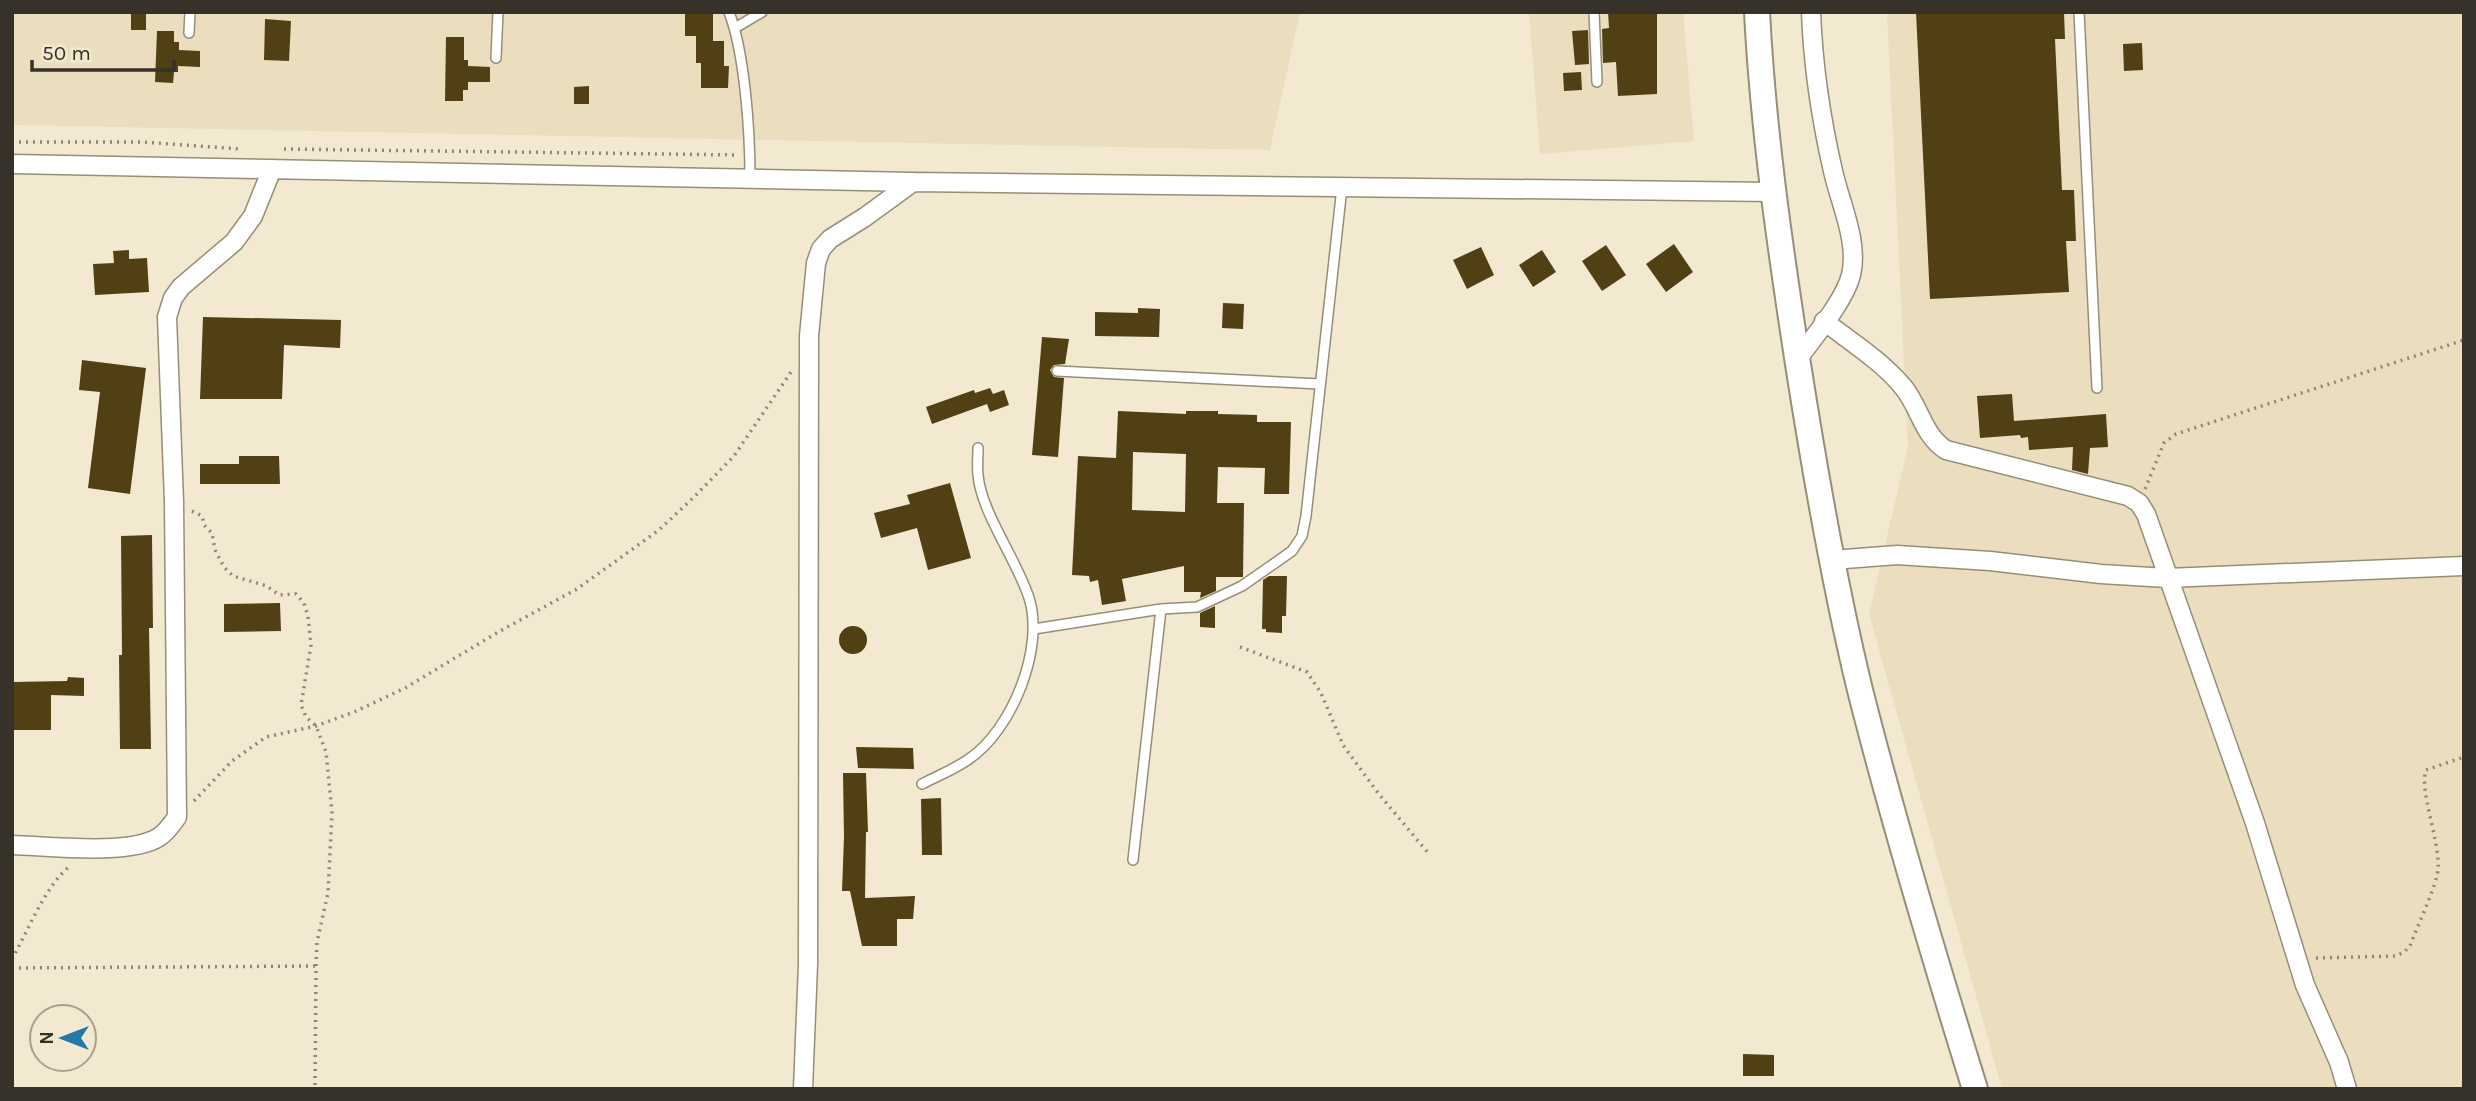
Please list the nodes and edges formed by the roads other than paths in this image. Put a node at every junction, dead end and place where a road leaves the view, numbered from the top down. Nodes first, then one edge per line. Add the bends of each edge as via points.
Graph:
1 (190, 12) edge
2 (498, 12) edge
3 (729, 12) edge
4 (762, 12) edge
5 (1594, 12) edge
6 (1757, 12) edge
7 (1811, 12) edge
8 (2079, 12) edge
9 (735, 28) junction
10 (189, 33) dead end
11 (496, 58) dead end
12 (1597, 82) dead end
13 (12, 164) edge
14 (272, 169) junction
15 (750, 178) junction
16 (913, 182) junction
17 (1342, 187) junction
18 (1773, 192) junction
19 (1824, 321) junction
20 (1797, 360) junction
21 (1057, 371) dead end
22 (1320, 384) junction
23 (2097, 388) dead end
24 (978, 448) dead end
25 (1832, 560) junction
26 (2464, 565) edge
27 (2167, 578) junction
28 (1161, 609) junction
29 (1034, 629) junction
30 (922, 784) dead end
31 (12, 845) edge
32 (1133, 860) dead end
33 (803, 1089) edge
34 (1975, 1089) edge
35 (2347, 1089) edge

1 - 10 lane
2 - 11 lane
3 - 9 lane
4 - 9 lane
5 - 12 lane
6 - 18 main road
7 - 19 street via 1819,95 1852,257 1846,290
8 - 23 lane
9 - 15 lane
13 - 14 street
14 - 15 street
14 - 31 street via 253,216 234,242 181,287 167,317 177,817 159,838 133,845 102,849
15 - 16 street
16 - 17 street
16 - 33 street via 830,239 816,263 809,336 808,964
17 - 18 street
17 - 22 lane
18 - 20 main road
19 - 20 street
19 - 27 street via 1874,358 1903,387 1927,432 1946,450 2128,496 2139,503
20 - 25 main road
21 - 22 lane
22 - 28 lane via 1306,516 1302,536 1292,551 1242,586 1197,607
24 - 29 lane via 984,498 1030,599
25 - 27 street via 1897,555
25 - 34 main road via 1892,813
26 - 27 street
27 - 35 street via 2255,823 2305,985
28 - 29 lane
28 - 32 lane
29 - 30 lane via 1024,682 1002,727 970,759

